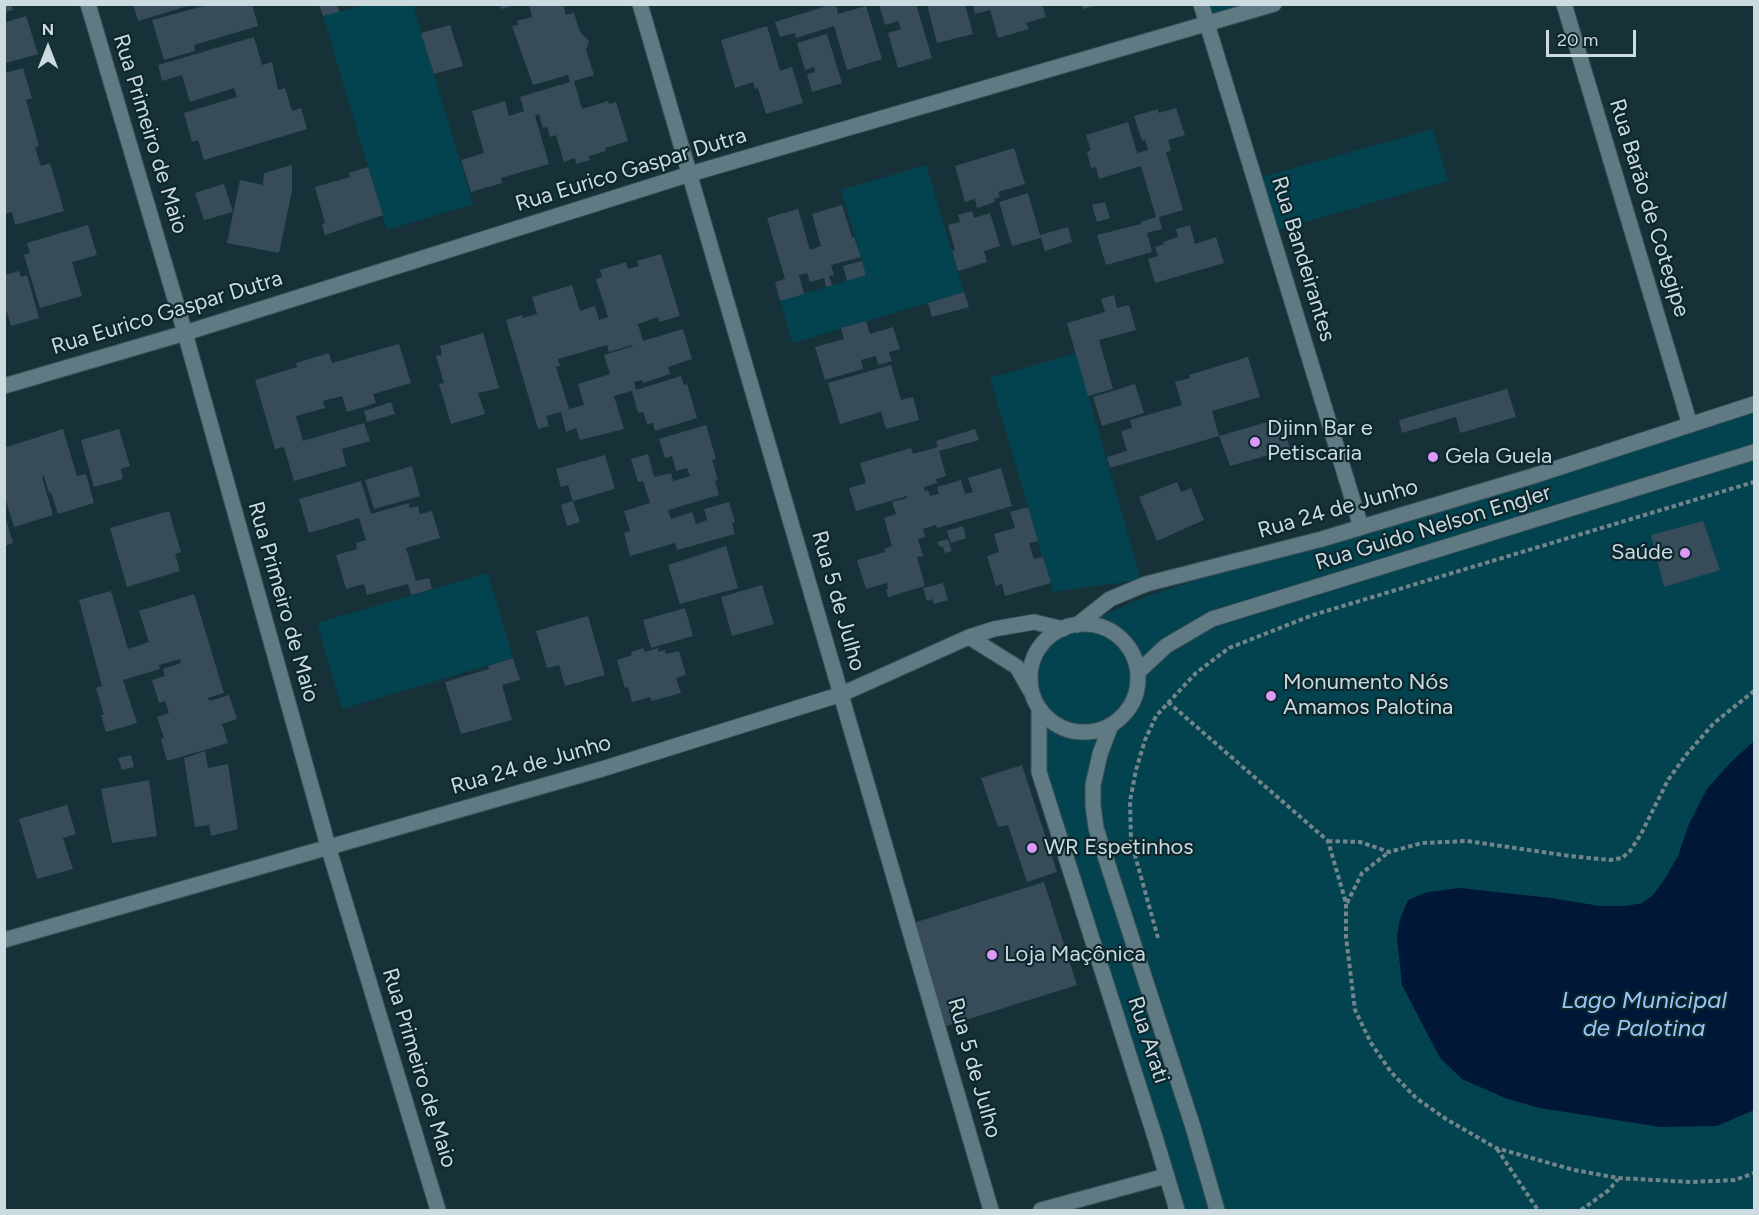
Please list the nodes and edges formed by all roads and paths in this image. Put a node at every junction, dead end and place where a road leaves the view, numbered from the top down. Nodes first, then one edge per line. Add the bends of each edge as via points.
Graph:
1 (88, 4) edge
2 (640, 4) edge
3 (1202, 4) edge
4 (1274, 4) edge
5 (1564, 4) edge
6 (1208, 24) junction
7 (690, 174) junction
8 (185, 333) junction
9 (4, 386) edge
10 (1755, 404) edge
11 (1690, 425) junction
12 (1755, 452) edge
13 (1755, 483) edge
14 (1361, 527) junction
15 (1070, 627) junction
16 (969, 636) junction
17 (1138, 672) junction
18 (1755, 691) edge
19 (1032, 693) junction
20 (842, 694) junction
21 (1168, 702) junction
22 (1039, 708) junction
23 (1112, 725) junction
24 (1328, 841) junction
25 (328, 846) junction
26 (1389, 852) junction
27 (1346, 903) junction
28 (4, 940) edge
29 (1160, 944) dead end
30 (1497, 1148) junction
31 (1755, 1173) edge
32 (1166, 1176) junction
33 (1618, 1178) junction
34 (438, 1210) edge
35 (991, 1210) edge
36 (1041, 1210) edge
37 (1177, 1210) edge
38 (1217, 1210) edge
39 (1538, 1210) edge
40 (1581, 1210) edge

1 - 8 street, Rua Primeiro de Maio
2 - 7 street, Rua 5 de Julho
3 - 6 street, Rua Bandeirantes
4 - 6 street, Rua Eurico Gaspar Dutra
5 - 11 street, Rua Barão de Cotegipe
6 - 7 street, Rua Eurico Gaspar Dutra
6 - 14 street, Rua Bandeirantes
7 - 8 street, Rua Eurico Gaspar Dutra
7 - 20 street, Rua 5 de Julho
8 - 9 street, Rua Eurico Gaspar Dutra
8 - 25 street, Rua Primeiro de Maio
10 - 11 street, Rua 24 de Junho
11 - 14 street, Rua 24 de Junho
12 - 17 street, Rua Guido Nelson Engler via 1212,619 1166,646
13 - 21 path via 1313,615 1229,648 1196,673
14 - 15 street, Rua 24 de Junho via 1146,584 1110,599
15 - 16 street, Rua 24 de Junho via 1034,622
15 - 17 street via 1092,625 1117,636 1135,658
15 - 19 street via 1050,636 1039,648 1030,678
16 - 19 street via 1017,667
16 - 20 street, Rua 24 de Junho
17 - 23 street via 1132,703
18 - 26 path via 1714,723 1686,755 1668,780 1641,834 1622,858 1569,856 1467,841 1422,843
19 - 22 street
20 - 25 street, Rua 24 de Junho via 602,769
20 - 35 street, Rua 5 de Julho
21 - 24 path
21 - 29 path via 1156,716 1145,740 1130,801 1131,841
22 - 23 street via 1064,729 1088,732
22 - 32 street, Rua Arati via 1039,772
23 - 38 street via 1093,785 1096,828
24 - 26 path via 1360,842
24 - 27 path
25 - 28 street, Rua 24 de Junho
25 - 34 street, Rua Primeiro de Maio
26 - 27 path via 1362,873
27 - 30 path via 1355,1010 1371,1043 1416,1098
30 - 33 path
30 - 39 path
31 - 33 path via 1735,1180 1692,1182
32 - 36 street
32 - 37 street, Rua Arati
33 - 40 path via 1609,1190

